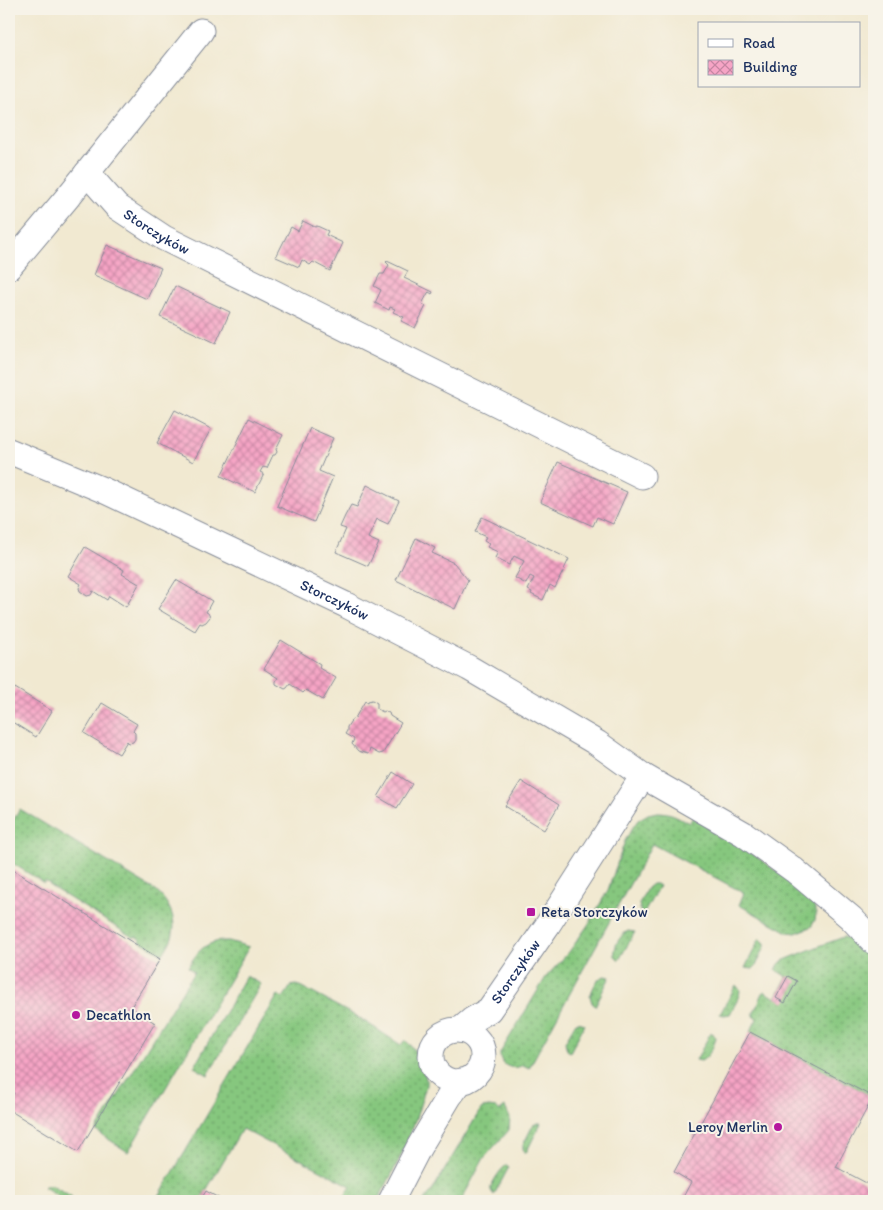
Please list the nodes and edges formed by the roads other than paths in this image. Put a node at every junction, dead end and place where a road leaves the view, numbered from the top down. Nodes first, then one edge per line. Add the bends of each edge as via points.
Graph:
1 (201, 31) dead end
2 (87, 173) junction
3 (9, 267) edge
4 (9, 451) edge
5 (642, 476) dead end
6 (643, 776) junction
7 (874, 942) edge
8 (470, 1037) junction
9 (450, 1077) junction
10 (391, 1201) edge

1 - 2 street
2 - 3 street
2 - 5 street, Storczyków via 117,207 164,238
4 - 6 street, Storczyków via 103,490 452,659 597,743
6 - 7 street, Storczyków via 744,834 794,870
6 - 8 street, Storczyków via 489,1010 487,1028
8 - 9 street via 483,1055 478,1071 472,1077
8 - 9 street via 448,1032 435,1042 431,1059 434,1067
9 - 10 street

